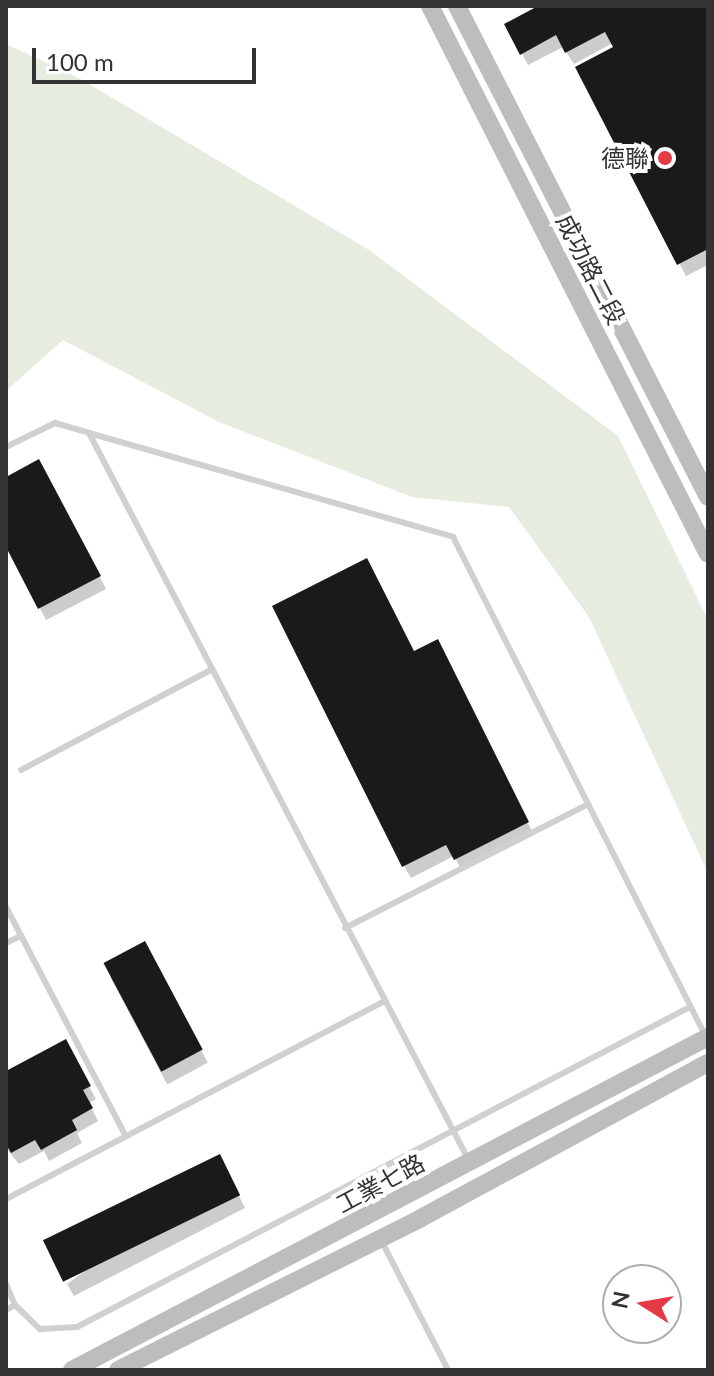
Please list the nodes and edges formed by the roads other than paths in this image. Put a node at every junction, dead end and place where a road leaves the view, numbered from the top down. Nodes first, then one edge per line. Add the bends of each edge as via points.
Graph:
1 (430, 6) edge
2 (457, 6) edge
3 (89, 433) junction
4 (6, 447) edge
5 (708, 497) edge
6 (708, 554) edge
7 (211, 670) junction
8 (21, 770) dead end
9 (588, 804) junction
10 (6, 907) edge
11 (345, 928) junction
12 (21, 936) junction
13 (6, 943) edge
14 (383, 1002) junction
15 (690, 1007) junction
16 (707, 1037) edge
17 (708, 1063) edge
18 (449, 1129) junction
19 (126, 1137) junction
20 (470, 1162) junction
21 (6, 1199) edge
22 (380, 1238) junction
23 (6, 1284) edge
24 (15, 1305) junction
25 (6, 1310) edge
26 (72, 1370) edge
27 (118, 1370) edge
28 (448, 1370) edge

1 - 6 street, 成功路二段
2 - 5 street, 成功路二段
3 - 4 lane via 55,423
3 - 7 lane
3 - 9 lane via 453,537
7 - 8 lane
7 - 11 lane
9 - 11 lane
9 - 15 lane
10 - 12 lane
11 - 14 lane
12 - 13 lane
12 - 19 lane
14 - 18 lane
14 - 19 lane
15 - 16 lane
15 - 18 lane
16 - 20 street, 工業七路
17 - 22 street, 工業七路
18 - 20 lane
18 - 24 lane via 77,1327 40,1329
19 - 21 lane
20 - 26 street, 工業七路
22 - 27 street, 工業七路
22 - 28 lane
23 - 24 lane
24 - 25 lane

